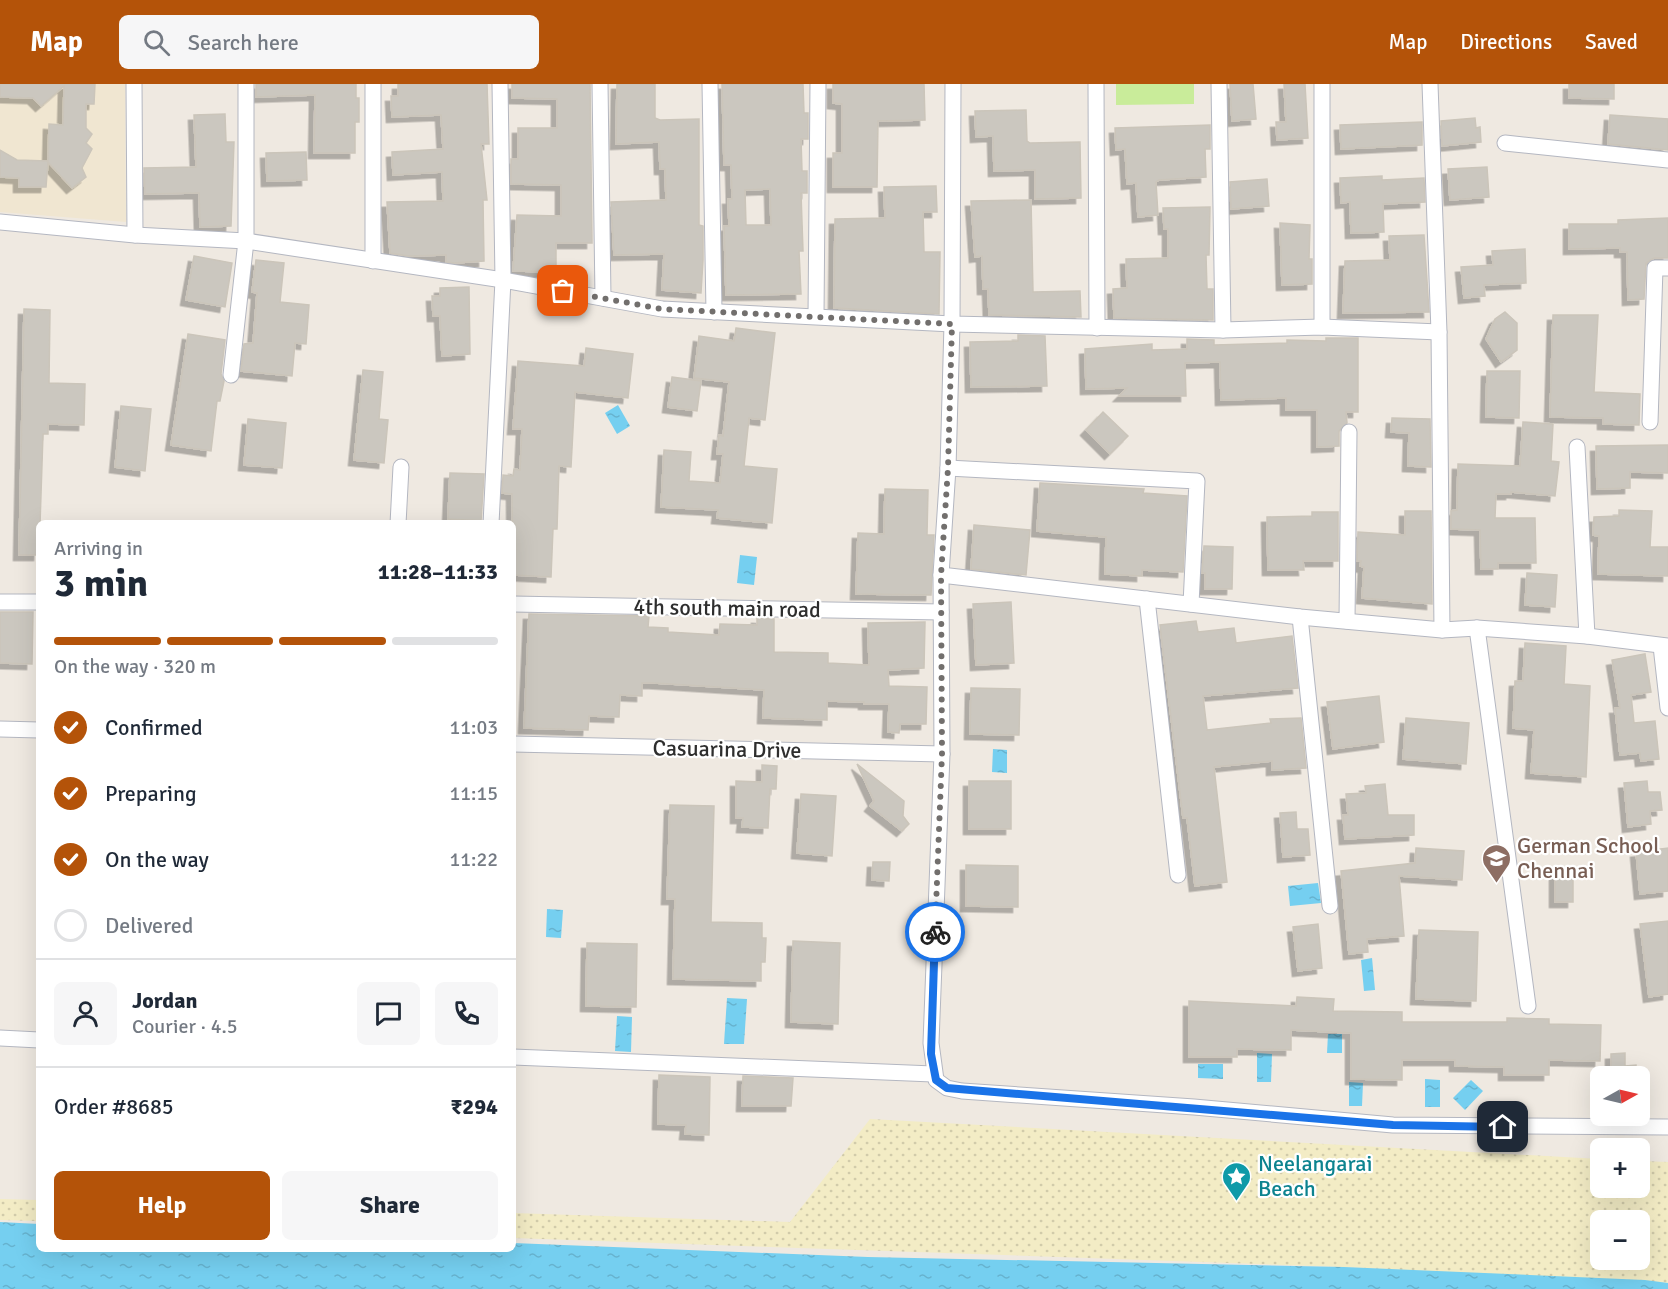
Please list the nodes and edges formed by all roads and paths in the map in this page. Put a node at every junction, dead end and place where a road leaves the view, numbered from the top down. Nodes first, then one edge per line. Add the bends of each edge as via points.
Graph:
1 (134, 84) edge
2 (246, 84) edge
3 (373, 84) edge
4 (500, 84) edge
5 (600, 84) edge
6 (710, 84) edge
7 (818, 84) edge
8 (953, 84) edge
9 (1096, 84) edge
10 (1218, 84) edge
11 (1322, 84) edge
12 (1430, 84) edge
13 (1505, 143) dead end
14 (1668, 160) edge
15 (0, 222) edge
16 (135, 235) junction
17 (246, 241) junction
18 (373, 261) junction
19 (1668, 268) edge
20 (502, 280) junction
21 (603, 298) junction
22 (714, 312) junction
23 (816, 316) junction
24 (952, 324) junction
25 (1322, 327) junction
26 (1097, 328) junction
27 (1223, 330) junction
28 (1439, 332) junction
29 (231, 375) dead end
30 (1650, 422) dead end
31 (1349, 432) dead end
32 (1577, 447) dead end
33 (401, 467) dead end
34 (948, 468) junction
35 (398, 520) edge
36 (491, 520) edge
37 (941, 575) junction
38 (1147, 599) junction
39 (0, 602) edge
40 (36, 602) edge
41 (516, 604) edge
42 (1191, 604) junction
43 (941, 612) junction
44 (1300, 617) junction
45 (1347, 621) junction
46 (1477, 628) junction
47 (1442, 630) junction
48 (1587, 636) junction
49 (1664, 646) edge
50 (1668, 708) edge
51 (0, 729) edge
52 (36, 730) edge
53 (516, 744) edge
54 (942, 754) junction
55 (1178, 875) dead end
56 (1330, 906) dead end
57 (1528, 1006) dead end
58 (0, 1038) edge
59 (36, 1040) edge
60 (516, 1057) edge
61 (933, 1074) junction
62 (1668, 1127) edge

1 - 16 street
2 - 17 street
3 - 18 street
4 - 20 street
5 - 21 street
6 - 22 street
7 - 23 street
8 - 24 street
9 - 26 street
10 - 27 street
11 - 25 street
12 - 28 street
13 - 14 street
15 - 16 street
16 - 17 street
17 - 18 street
17 - 29 street
18 - 20 street
19 - 30 street via 1655,267
20 - 21 street
20 - 36 street
21 - 22 street via 662,309
22 - 23 street
23 - 24 street
24 - 26 street
24 - 34 street
25 - 27 street
25 - 28 street
26 - 27 street
28 - 47 street
31 - 45 street
32 - 48 street
33 - 35 street
34 - 37 street
34 - 42 street via 1197,481
37 - 38 street
37 - 43 street
38 - 42 street
38 - 55 street
39 - 40 street
41 - 43 street, 4th south main road
42 - 44 street
43 - 54 street
44 - 45 street
44 - 56 street
45 - 47 street
46 - 47 street
46 - 48 street
46 - 57 street
48 - 49 street
49 - 50 street
51 - 52 street
53 - 54 street, Casuarina Drive
54 - 61 street
58 - 59 street
60 - 61 street
61 - 62 street via 938,1083 956,1090 1393,1125

